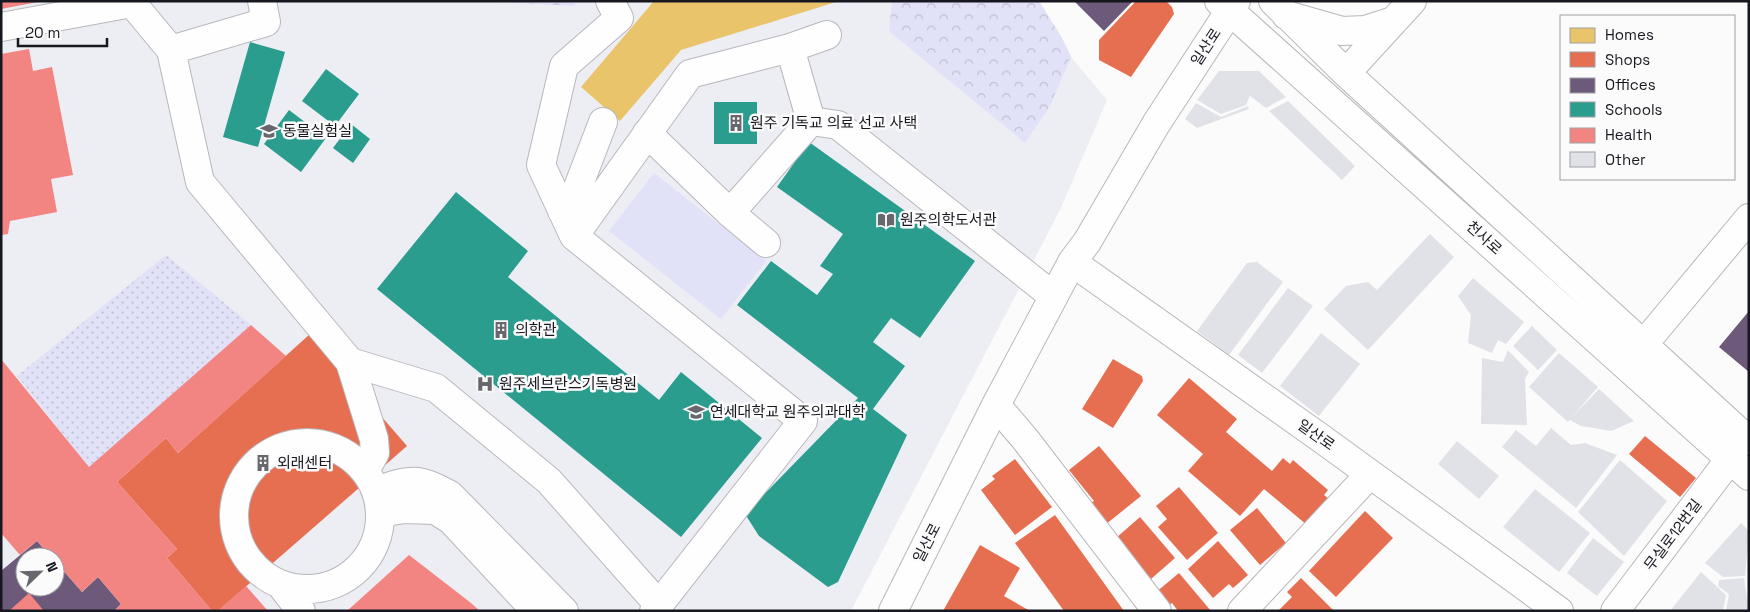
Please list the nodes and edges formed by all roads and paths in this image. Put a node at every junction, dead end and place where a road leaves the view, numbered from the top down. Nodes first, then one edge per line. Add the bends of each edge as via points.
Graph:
1 (262, 1) edge
2 (610, 1) edge
3 (1412, 1) edge
4 (1228, 5) edge
5 (1279, 8) edge
6 (1393, 21) junction
7 (1, 27) edge
8 (827, 35) dead end
9 (790, 48) junction
10 (171, 50) junction
11 (1346, 74) junction
12 (812, 121) junction
13 (603, 122) dead end
14 (647, 133) junction
15 (562, 211) junction
16 (730, 213) junction
17 (1749, 218) edge
18 (574, 236) junction
19 (766, 243) dead end
20 (1072, 262) junction
21 (1053, 296) junction
22 (1643, 345) junction
23 (350, 362) junction
24 (996, 405) junction
25 (374, 439) junction
26 (1743, 459) edge
27 (1370, 474) junction
28 (374, 492) junction
29 (450, 495) junction
30 (281, 585) junction
31 (319, 599) edge
32 (657, 608) edge
33 (301, 611) edge
34 (536, 611) edge
35 (564, 611) edge
36 (893, 611) edge
37 (1156, 611) edge
38 (1242, 611) edge
39 (1559, 611) edge
40 (1615, 611) edge

1 - 10 street via 266,22
2 - 15 street via 619,18 564,66 541,165
3 - 6 street
4 - 20 street, 일산로
4 - 26 street, 천사로
5 - 6 street via 1342,30 1365,30
5 - 11 street, 천사로
6 - 11 street
7 - 10 street via 132,3
8 - 9 street
9 - 12 street
9 - 14 street via 690,74
10 - 23 street via 200,182
11 - 22 street, 천사로
12 - 16 street
12 - 21 street via 838,126
13 - 15 street via 575,195
14 - 16 street
14 - 18 street
15 - 18 street
16 - 19 street
17 - 22 street
18 - 32 street via 803,421
20 - 21 street, 일산로
20 - 27 street, 일산로
21 - 24 street, 일산로
22 - 26 street, 천사로
23 - 25 street
23 - 32 street via 436,388 549,481
24 - 36 street, 일산로
24 - 37 street
25 - 28 street
25 - 29 street via 397,466 414,469
26 - 40 street, 무실로12번길
27 - 38 street
27 - 39 street, 일산로
28 - 29 street via 406,481 427,482
28 - 30 street via 346,454 324,444 298,443 274,450 254,464 240,485 235,501 235,534 246,557 263,576
28 - 31 street via 378,536 369,556 354,573
28 - 34 street via 404,509 435,510 450,520
29 - 35 street
30 - 31 street
30 - 33 street

